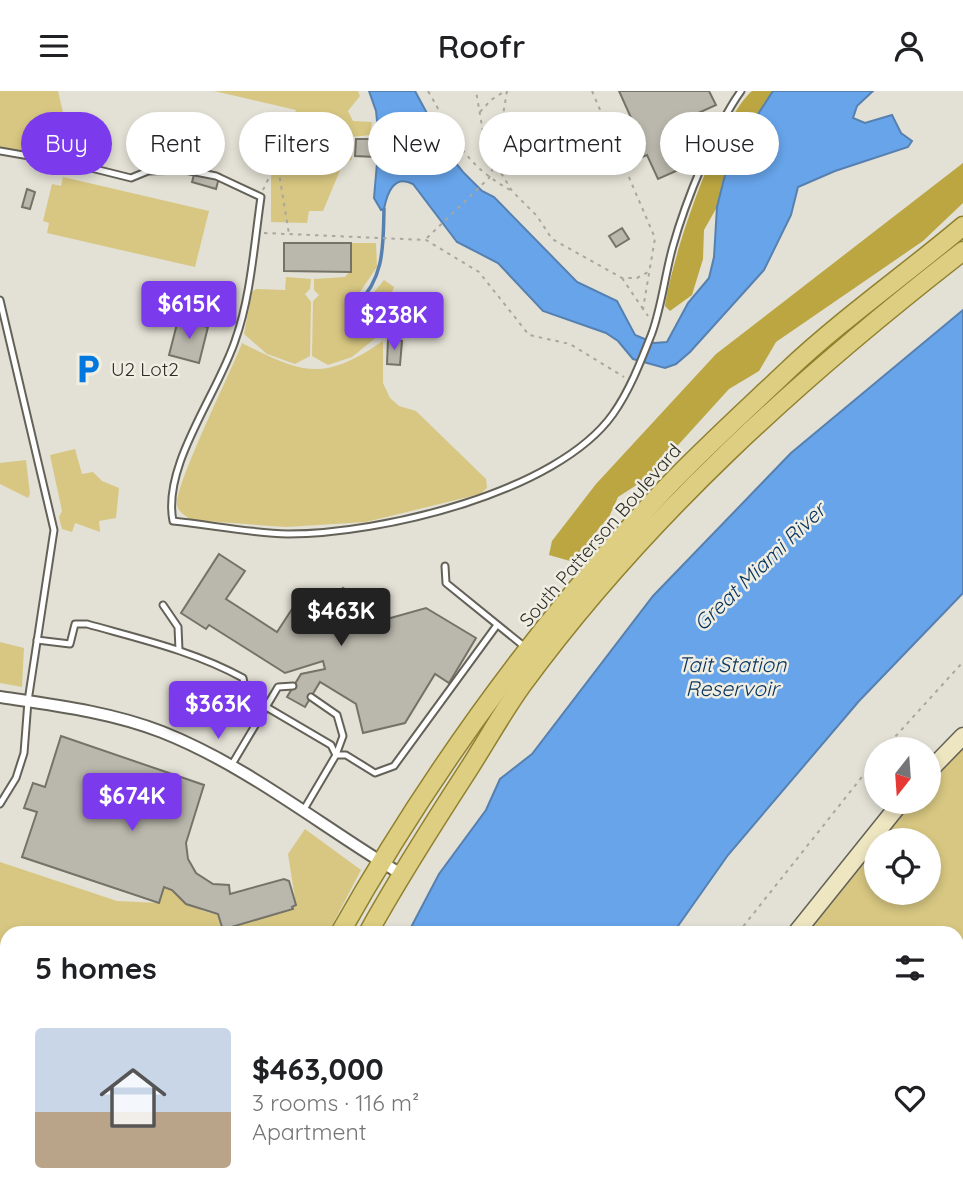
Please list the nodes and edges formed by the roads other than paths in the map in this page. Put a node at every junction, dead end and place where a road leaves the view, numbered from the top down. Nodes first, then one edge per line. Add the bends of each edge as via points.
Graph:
1 (739, 92) edge
2 (0, 151) edge
3 (963, 226) edge
4 (963, 251) edge
5 (0, 300) edge
6 (445, 566) dead end
7 (163, 605) dead end
8 (497, 625) junction
9 (37, 640) junction
10 (528, 649) junction
11 (179, 650) junction
12 (523, 684) junction
13 (293, 686) dead end
14 (246, 692) junction
15 (0, 697) edge
16 (311, 697) dead end
17 (28, 701) junction
18 (241, 701) dead end
19 (267, 707) junction
20 (963, 736) edge
21 (336, 755) junction
22 (942, 758) edge
23 (231, 766) junction
24 (0, 804) edge
25 (303, 811) junction
26 (892, 814) edge
27 (380, 862) junction
28 (401, 874) junction
29 (344, 926) edge
30 (372, 926) edge
31 (802, 926) edge

1 - 2 lane via 716,135 673,244 654,327 612,415 561,459 506,490 366,527 288,534 173,521 169,503 175,473 236,340 261,197 216,176 186,170 148,171 131,178
3 - 10 main road, South Patterson Boulevard via 788,370 702,452 622,535
4 - 12 main road, South Patterson Boulevard via 862,329 752,428 636,547
5 - 9 lane via 54,530
6 - 8 lane via 446,583
7 - 11 lane via 178,627
8 - 10 lane
8 - 21 lane via 394,766 375,773 346,755
9 - 11 lane via 70,644 75,624 88,624
9 - 17 lane
10 - 12 lane
10 - 27 main road, South Patterson Boulevard via 440,768
11 - 14 lane via 243,678
12 - 28 main road, South Patterson Boulevard
13 - 19 lane via 278,687
14 - 18 lane
14 - 19 lane
15 - 17 street
16 - 21 lane via 337,715 343,736
17 - 23 street via 142,725
17 - 24 lane via 24,753
19 - 21 lane via 331,745
19 - 23 lane
20 - 22 main road
21 - 25 lane
23 - 25 street
25 - 27 street
26 - 31 main road
27 - 28 street
27 - 29 main road, South Patterson Boulevard
28 - 30 main road, South Patterson Boulevard

